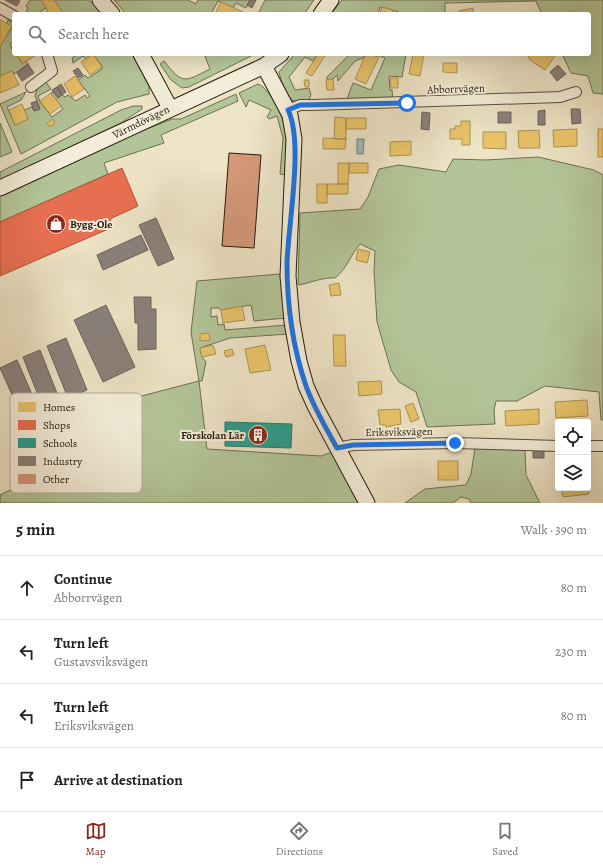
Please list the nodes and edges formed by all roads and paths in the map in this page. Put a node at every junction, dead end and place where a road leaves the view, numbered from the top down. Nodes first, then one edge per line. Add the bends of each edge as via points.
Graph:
1 (100, 0) edge
2 (331, 0) edge
3 (0, 8) edge
4 (110, 12) edge
5 (322, 12) edge
6 (12, 15) edge
7 (48, 56) edge
8 (142, 56) edge
9 (278, 56) edge
10 (264, 66) junction
11 (31, 87) dead end
12 (576, 92) dead end
13 (170, 108) junction
14 (288, 110) junction
15 (0, 188) edge
16 (555, 446) edge
17 (591, 446) edge
18 (603, 446) edge
19 (337, 448) junction
20 (367, 503) edge

1 - 4 street
2 - 5 street
3 - 6 street
7 - 11 street via 52,71
8 - 13 street
9 - 10 street, Värmdövägen
10 - 13 street, Värmdövägen
10 - 14 street
12 - 14 street, Abborrvägen via 560,97 300,105
13 - 15 street, Värmdövägen
14 - 19 street via 292,122 294,148 287,263 292,322 306,386
16 - 19 street, Eriksviksvägen via 455,443 353,445
17 - 18 street
19 - 20 street

